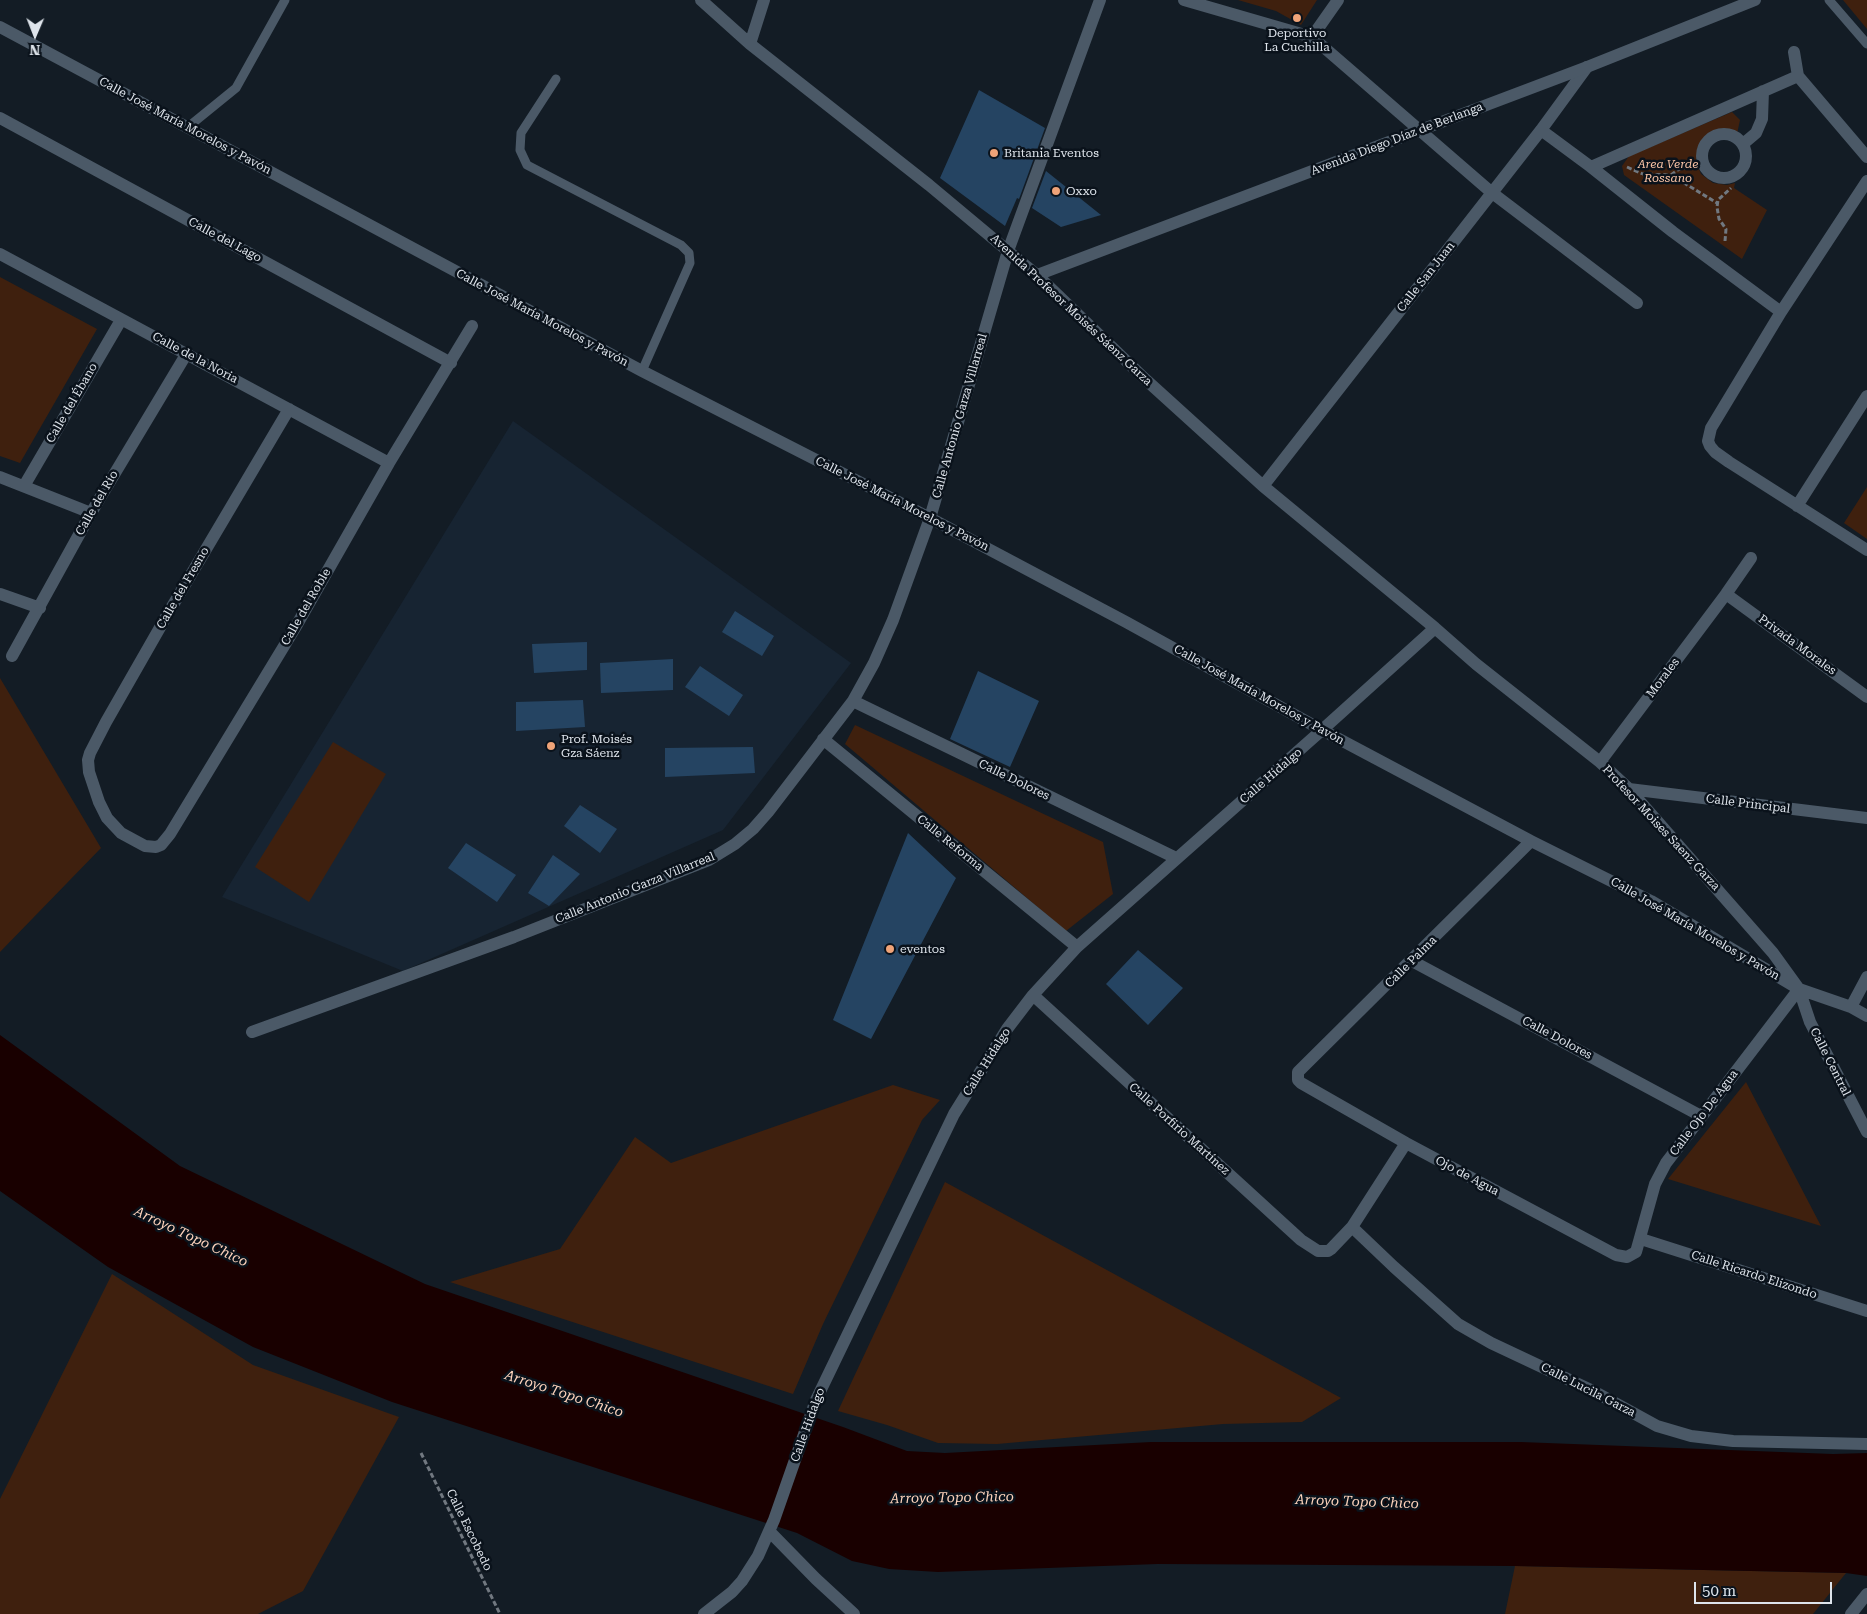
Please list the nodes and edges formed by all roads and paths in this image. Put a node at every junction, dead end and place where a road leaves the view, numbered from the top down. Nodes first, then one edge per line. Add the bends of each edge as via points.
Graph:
1 (284, 0) edge
2 (701, 0) edge
3 (764, 0) edge
4 (1100, 0) edge
5 (1184, 0) edge
6 (1338, 0) edge
7 (1756, 0) edge
8 (1829, 0) edge
9 (0, 27) edge
10 (1312, 37) junction
11 (750, 44) junction
12 (1867, 44) edge
13 (1794, 52) dead end
14 (1587, 67) junction
15 (1798, 76) junction
16 (556, 79) dead end
17 (1763, 91) junction
18 (0, 118) edge
19 (188, 127) junction
20 (1421, 130) junction
21 (1540, 130) junction
22 (1743, 144) dead end
23 (1867, 157) edge
24 (1626, 166) dead end
25 (1694, 166) dead end
26 (1591, 167) junction
27 (1672, 175) junction
28 (1867, 181) edge
29 (1731, 188) dead end
30 (1491, 192) junction
31 (1718, 203) junction
32 (1724, 241) dead end
33 (1008, 251) junction
34 (0, 254) edge
35 (1037, 275) junction
36 (1637, 303) dead end
37 (1781, 312) junction
38 (121, 320) junction
39 (472, 326) dead end
40 (187, 353) junction
41 (451, 363) junction
42 (642, 371) junction
43 (1867, 396) edge
44 (289, 408) junction
45 (389, 463) junction
46 (0, 477) edge
47 (24, 486) junction
48 (1263, 486) junction
49 (1798, 506) junction
50 (91, 513) junction
51 (930, 518) junction
52 (1867, 550) edge
53 (1751, 558) dead end
54 (0, 594) edge
55 (1726, 594) junction
56 (40, 608) junction
57 (1435, 628) junction
58 (12, 656) dead end
59 (1867, 697) edge
60 (853, 702) junction
61 (1322, 730) junction
62 (823, 739) junction
63 (1600, 762) junction
64 (1629, 790) junction
65 (1867, 818) edge
66 (1531, 841) junction
67 (156, 847) joint
68 (1176, 858) junction
69 (1077, 946) junction
70 (1412, 961) junction
71 (1867, 977) edge
72 (1800, 989) junction
73 (1032, 995) junction
74 (1851, 1007) junction
75 (1867, 1016) edge
76 (252, 1032) dead end
77 (1300, 1084) joint
78 (1701, 1116) junction
79 (1867, 1132) edge
80 (1406, 1143) junction
81 (1352, 1226) junction
82 (1640, 1239) junction
83 (1636, 1252) joint
84 (1867, 1311) edge
85 (1867, 1444) edge
86 (421, 1453) dead end
87 (772, 1526) junction
88 (1867, 1594) edge
89 (500, 1614) edge
90 (704, 1614) edge
91 (854, 1614) edge
92 (1852, 1614) edge

1 - 19 lane via 236,88
2 - 11 street, Avenida Profesor Moisés Sáenz Garza
3 - 11 street
4 - 33 street, Calle Antonio Garza Villarreal
5 - 10 street
6 - 10 street
7 - 14 street, Avenida Diego Díaz de Berlanga
8 - 12 lane
9 - 19 street, Calle José María Morelos y Pavón
10 - 20 street
11 - 33 street, Avenida Profesor Moisés Sáenz Garza
13 - 15 street
14 - 20 street, Avenida Diego Díaz de Berlanga
14 - 21 street, Calle San Juan
15 - 17 street
15 - 23 street
16 - 42 lane via 521,133 520,150 527,165 682,245 689,253 690,263
17 - 22 street via 1762,119 1756,133
17 - 26 street
18 - 41 street, Calle del Lago
19 - 42 street, Calle José María Morelos y Pavón
20 - 30 street
20 - 35 street, Avenida Diego Díaz de Berlanga
21 - 26 street
21 - 30 street, Calle San Juan
24 - 27 path via 1644,174
25 - 27 path
26 - 37 street
27 - 31 path
28 - 37 street
29 - 31 path
30 - 36 street
30 - 48 street, Calle San Juan
31 - 32 path via 1719,219 1726,229
33 - 35 street, Avenida Profesor Moisés Sáenz Garza
33 - 51 street, Calle Antonio Garza Villarreal
34 - 38 street, Calle de la Noria
35 - 48 street, Avenida Profesor Moisés Sáenz Garza
37 - 49 street via 1711,428 1708,441 1715,452
38 - 40 street, Calle de la Noria
38 - 47 street, Calle del Ébano
39 - 41 street, Calle del Roble
40 - 44 street, Calle de la Noria
40 - 50 street, Calle del Río
41 - 45 street, Calle del Roble
42 - 51 street, Calle José María Morelos y Pavón
43 - 49 street
44 - 45 street, Calle de la Noria
44 - 67 street, Calle del Fresno via 90,752 89,772 99,802 113,826 136,842
45 - 67 street, Calle del Roble via 170,834
46 - 47 street
47 - 50 street
48 - 57 street, Avenida Profesor Moisés Sáenz Garza
49 - 52 street
50 - 56 street, Calle del Río
51 - 60 street, Calle Antonio Garza Villarreal via 893,620
51 - 61 street, Calle José María Morelos y Pavón
53 - 55 street, Morales
54 - 56 street
55 - 59 street, Privada Morales
55 - 63 street, Morales
56 - 58 street, Calle del Río
57 - 61 street, Calle Hidalgo
57 - 63 street, Profesor Moises Saenz Garza
60 - 62 street, Calle Antonio Garza Villarreal
60 - 68 street, Calle Dolores
61 - 66 street, Calle José María Morelos y Pavón
61 - 68 street, Calle Hidalgo
62 - 69 street, Calle Reforma
62 - 76 street, Calle Antonio Garza Villarreal via 753,829 709,860 514,937
63 - 64 street, Profesor Moises Saenz Garza
64 - 65 street, Calle Principal
64 - 72 street, Profesor Moises Saenz Garza via 1773,953
66 - 70 street, Calle Palma
66 - 72 street, Calle José María Morelos y Pavón via 1651,901
68 - 69 street, Calle Hidalgo
69 - 73 street, Calle Hidalgo
70 - 77 street, Calle Palma via 1298,1072
70 - 78 street, Calle Dolores
71 - 74 street
72 - 74 street, Calle José María Morelos y Pavón
72 - 78 street, Calle Ojo De Agua
72 - 79 street, Calle Central via 1810,1022
73 - 81 street, Calle Porfirio Martínez via 1301,1240 1318,1250 1328,1251
73 - 87 street, Calle Hidalgo via 954,1114 816,1400
74 - 75 street, Calle José María Morelos y Pavón
77 - 80 street, Ojo de Agua
78 - 82 street, Calle Ojo De Agua via 1666,1163 1655,1184
80 - 81 street
80 - 83 street, Ojo de Agua via 1616,1256
81 - 85 street, Calle Lucila Garza via 1458,1324 1657,1426 1691,1436 1733,1441
82 - 83 street, Calle Ojo De Agua
82 - 84 street, Calle Ricardo Elizondo
86 - 89 path, Calle Escobedo
87 - 90 street, Calle Hidalgo via 742,1581
87 - 91 street via 811,1573
88 - 92 street

